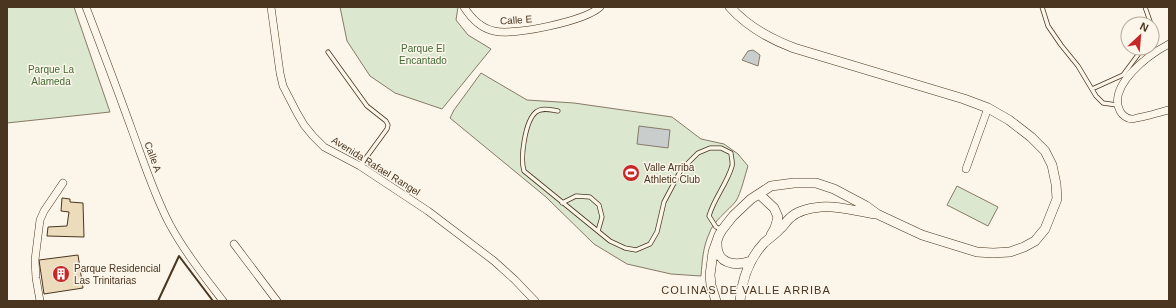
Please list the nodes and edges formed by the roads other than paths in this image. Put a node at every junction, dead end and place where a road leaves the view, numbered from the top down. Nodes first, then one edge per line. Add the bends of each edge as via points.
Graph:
1 (86, 7) edge
2 (271, 7) edge
3 (464, 7) edge
4 (600, 7) edge
5 (730, 7) edge
6 (1042, 7) edge
7 (1169, 44) edge
8 (328, 52) dead end
9 (1137, 56) edge
10 (1092, 89) junction
11 (1117, 105) junction
12 (988, 108) junction
13 (1169, 110) edge
14 (558, 111) dead end
15 (360, 166) junction
16 (966, 169) dead end
17 (63, 183) dead end
18 (759, 194) junction
19 (562, 203) junction
20 (877, 214) junction
21 (722, 230) junction
22 (598, 231) junction
23 (769, 238) junction
24 (717, 241) junction
25 (234, 244) dead end
26 (751, 260) junction
27 (40, 301) edge
28 (223, 301) edge
29 (277, 301) edge
30 (535, 301) edge
31 (716, 301) edge
32 (740, 301) edge

1 - 28 street, Calle A via 169,223 182,247
2 - 15 street, Avenida Rafael Rangel via 280,73 290,101 304,125 324,147
3 - 4 street, Calle E via 477,23 486,28 522,32 590,14
5 - 12 street via 764,34 788,46
6 - 10 lane via 1048,26
7 - 11 street via 1133,70 1117,97
8 - 15 lane via 367,106 388,125
9 - 10 lane via 1123,75
10 - 11 lane via 1103,102
11 - 13 street via 1121,113 1132,119
12 - 16 street
12 - 20 street via 1031,137 1045,151 1052,165 1057,199 1045,229 1035,241 1010,252 977,252 922,235
14 - 19 lane via 542,109 536,112 526,128 522,159 524,171
15 - 30 street, Avenida Rafael Rangel via 428,211 494,261
17 - 27 street via 40,220 35,260
18 - 20 street via 770,186 816,183 834,189
18 - 21 street via 733,216
18 - 23 street via 774,208 778,217
19 - 22 lane
19 - 22 lane via 576,196 590,197 599,205 602,217
20 - 23 street via 822,206 799,211
21 - 22 lane via 716,227 709,216 732,165 731,153 721,148 710,148 698,153 681,170 664,202 657,232 650,244 636,250 625,248 610,241
21 - 24 street
23 - 26 street
24 - 26 street via 719,254 729,262 741,264
24 - 31 street via 710,275
25 - 29 street
26 - 32 street via 745,273

